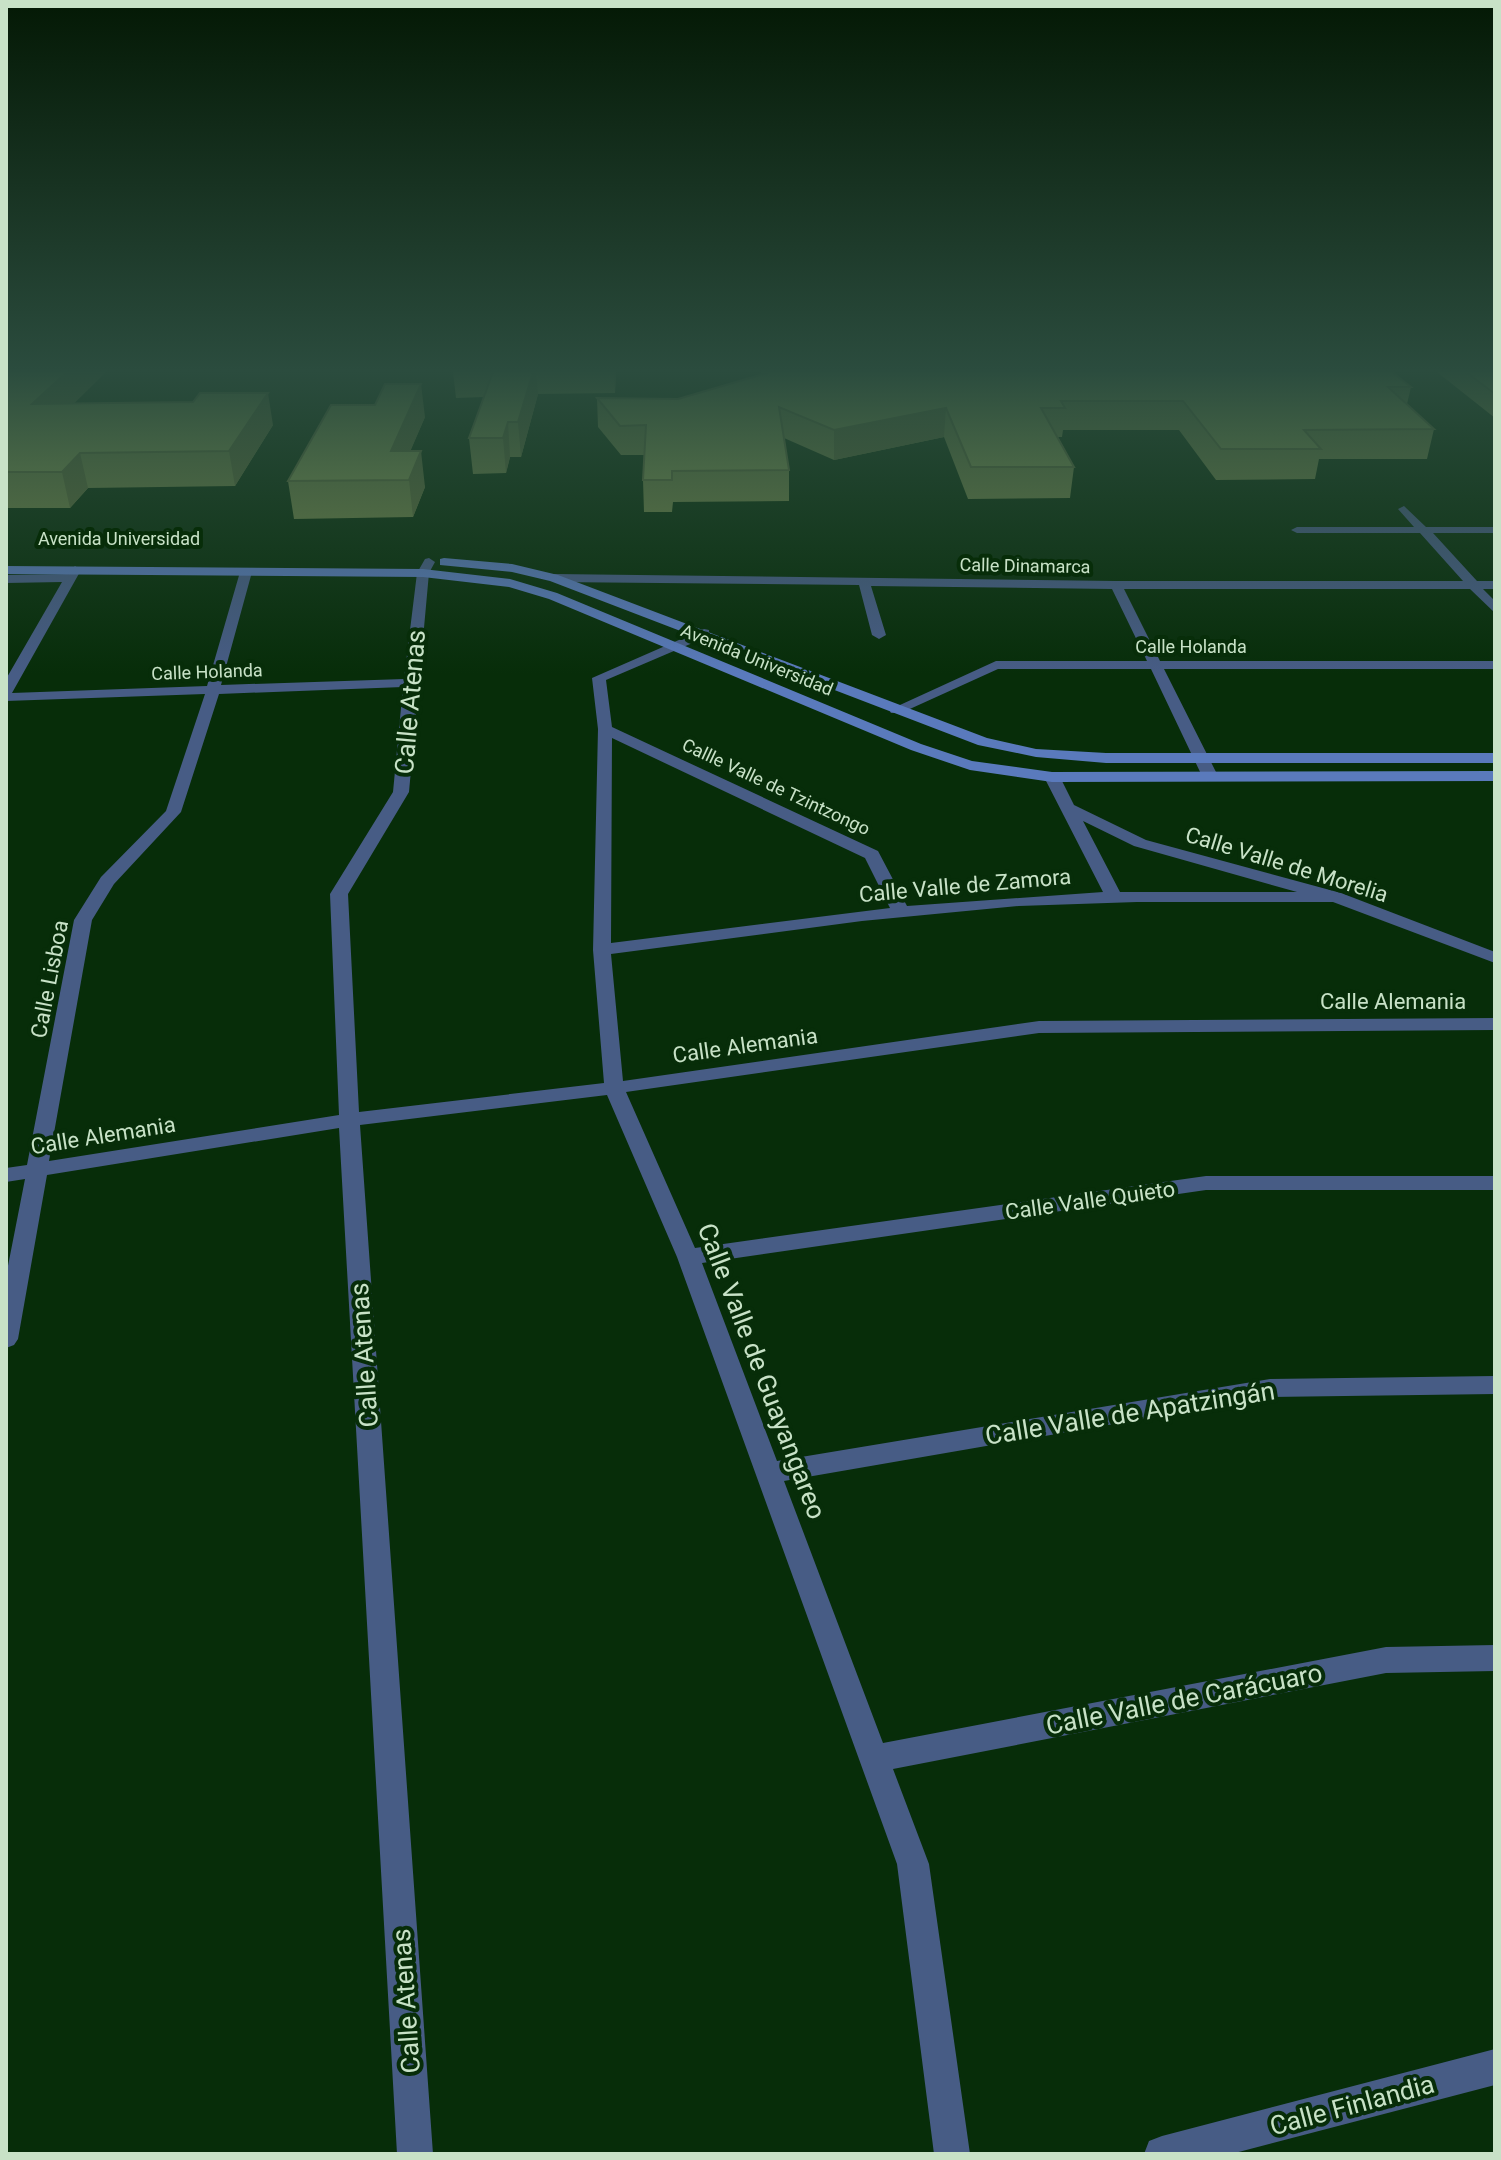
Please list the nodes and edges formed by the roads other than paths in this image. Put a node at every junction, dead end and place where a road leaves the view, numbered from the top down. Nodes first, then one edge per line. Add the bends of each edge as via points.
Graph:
1 (1404, 509) dead end
2 (1297, 530) dead end
3 (1423, 530) junction
4 (1495, 530) edge
5 (6, 558) edge
6 (426, 568) junction
7 (6, 570) edge
8 (246, 572) junction
9 (72, 574) junction
10 (554, 578) junction
11 (6, 579) edge
12 (864, 583) junction
13 (1116, 585) junction
14 (1473, 585) junction
15 (1495, 585) edge
16 (1495, 609) edge
17 (704, 633) junction
18 (879, 635) dead end
19 (671, 646) junction
20 (1155, 665) junction
21 (1495, 665) edge
22 (410, 683) junction
23 (213, 690) junction
24 (6, 694) edge
25 (896, 710) junction
26 (605, 729) junction
27 (1495, 758) edge
28 (1202, 759) junction
29 (1210, 776) junction
30 (1495, 776) edge
31 (1052, 777) junction
32 (1068, 808) junction
33 (1114, 897) junction
34 (1335, 897) junction
35 (901, 912) junction
36 (602, 950) junction
37 (1495, 958) edge
38 (1495, 1024) edge
39 (614, 1088) junction
40 (349, 1120) junction
41 (37, 1170) junction
42 (6, 1175) edge
43 (1495, 1183) edge
44 (688, 1257) junction
45 (6, 1339) edge
46 (1495, 1385) edge
47 (769, 1473) junction
48 (1495, 1658) edge
49 (875, 1759) junction
50 (1495, 2067) edge
51 (415, 2154) edge
52 (952, 2154) edge
53 (1162, 2154) edge

1 - 3 street
2 - 3 street
3 - 4 street
3 - 14 street
5 - 6 street, Avenida Universidad
6 - 8 street, Avenida Universidad
6 - 10 street, Avenida Universidad via 484,565
6 - 19 street, Avenida Universidad via 553,596
6 - 22 street, Calle Atenas
7 - 9 street, Avenida Universidad
8 - 9 street, Avenida Universidad
8 - 23 street, Calle Lisboa
9 - 11 street, Avenida Universidad
9 - 24 street
10 - 12 street, Calle Dinamarca
10 - 17 street, Avenida Universidad
12 - 13 street, Calle Dinamarca
12 - 18 street
13 - 14 street, Calle Dinamarca
13 - 20 street
14 - 15 street, Calle Dinamarca
14 - 16 street
17 - 19 street
17 - 25 street, Avenida Universidad
19 - 26 street, Calle Valle de Guayangareo via 599,678
19 - 31 street, Avenida Universidad via 970,765
20 - 21 street, Calle Holanda
20 - 25 street, Calle Holanda via 996,665
20 - 28 street
22 - 23 street, Calle Holanda
22 - 40 street, Calle Atenas via 401,792 339,894
23 - 24 street, Calle Holanda
23 - 41 street, Calle Lisboa via 173,812 107,881 83,920
25 - 28 street, Avenida Universidad via 983,742 1036,753
26 - 35 street, Callle Valle de Tzintzongo via 872,855
26 - 36 street, Calle Valle de Guayangareo
27 - 28 street, Avenida Universidad
28 - 29 street
29 - 30 street, Avenida Universidad
29 - 31 street, Avenida Universidad
31 - 32 street
32 - 33 street
32 - 34 street, Calle Valle de Morelia via 1140,843
33 - 34 street, Calle Valle de Zamora
33 - 35 street, Calle Valle de Zamora
34 - 37 street, Calle Valle de Morelia
35 - 36 street, Calle Valle de Zamora
36 - 39 street, Calle Valle de Guayangareo
38 - 39 street, Calle Alemania via 1039,1027
39 - 40 street, Calle Alemania
39 - 44 street, Calle Valle de Guayangareo
40 - 41 street, Calle Alemania
40 - 51 street, Calle Atenas
41 - 42 street, Calle Alemania
41 - 45 street, Calle Lisboa
43 - 44 street, Calle Valle Quieto via 1206,1183
44 - 47 street, Calle Valle de Guayangareo
46 - 47 street, Calle Valle de Apatzingán via 1270,1388
47 - 49 street, Calle Valle de Guayangareo
48 - 49 street, Calle Valle de Carácuaro via 1386,1660
49 - 52 street, Calle Valle de Guayangareo via 913,1864
50 - 53 street, Calle Finlandia

